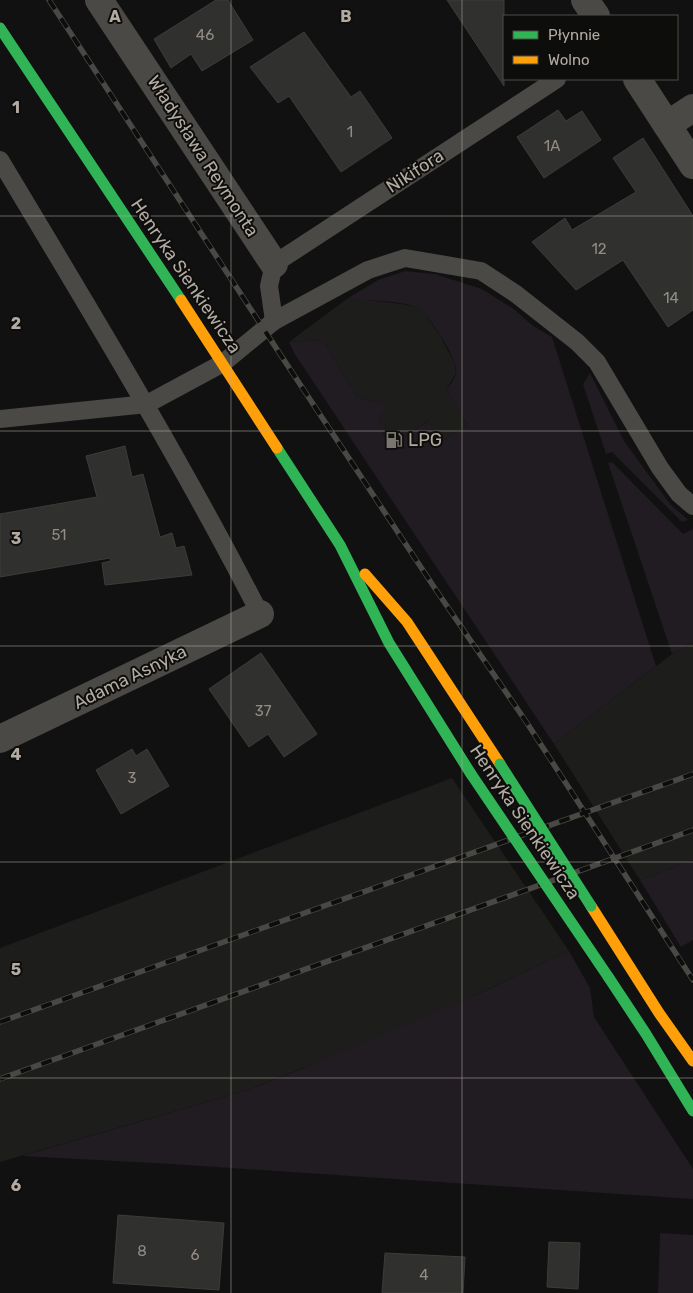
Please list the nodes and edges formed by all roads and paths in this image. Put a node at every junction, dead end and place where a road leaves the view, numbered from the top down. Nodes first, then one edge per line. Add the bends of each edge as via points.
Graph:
1 (99, 0) edge
2 (585, 0) edge
3 (595, 15) edge
4 (0, 28) edge
5 (555, 80) edge
6 (638, 80) edge
7 (693, 108) edge
8 (667, 125) junction
9 (0, 160) edge
10 (693, 165) edge
11 (274, 264) junction
12 (274, 321) junction
13 (223, 363) junction
14 (147, 404) junction
15 (0, 419) edge
16 (693, 506) edge
17 (340, 545) junction
18 (260, 614) joint
19 (0, 739) edge
20 (693, 1061) edge
21 (693, 1111) edge

1 - 11 street, Władysława Reymonta
2 - 3 street
4 - 13 street, Henryka Sienkiewicza
5 - 11 lane, Nikifora
6 - 8 street
7 - 8 street
8 - 10 street
9 - 14 lane
11 - 12 lane via 269,286
12 - 13 lane
12 - 16 lane via 368,270 405,258 481,271 578,342 597,362 660,468 679,494
13 - 14 lane
13 - 17 street, Henryka Sienkiewicza
14 - 15 lane
14 - 18 lane
17 - 20 street, Henryka Sienkiewicza, bridge via 407,622
17 - 21 street, Henryka Sienkiewicza, bridge via 389,643 470,774 609,978
18 - 19 street, Adama Asnyka

